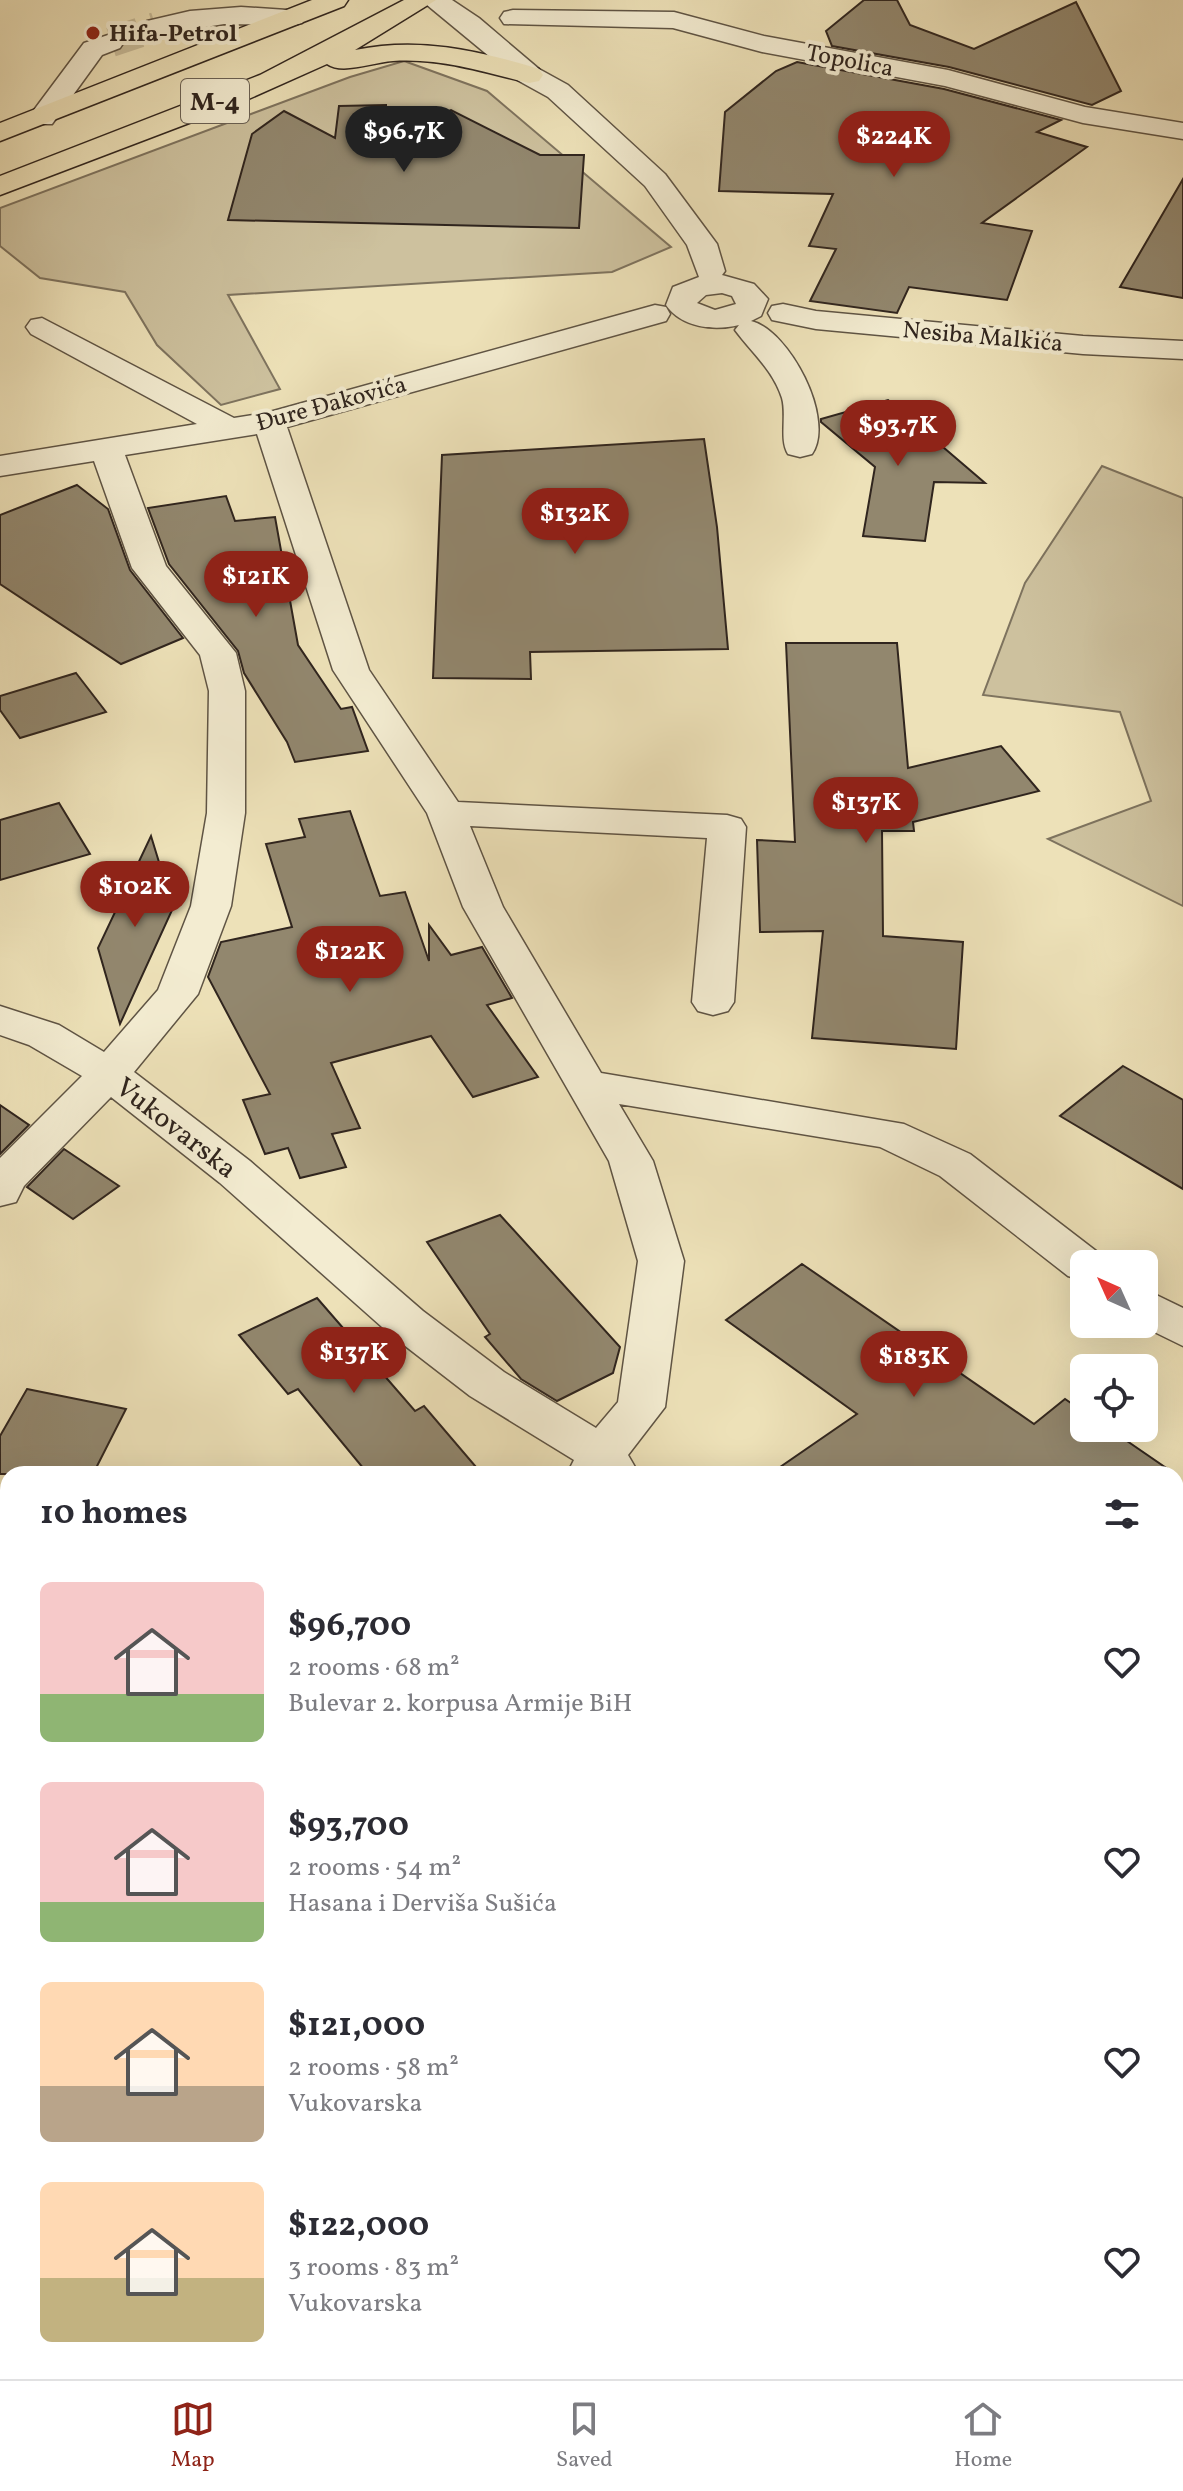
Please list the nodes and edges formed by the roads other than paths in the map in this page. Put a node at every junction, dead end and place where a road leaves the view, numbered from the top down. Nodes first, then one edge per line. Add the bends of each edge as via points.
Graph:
1 (423, 0) edge
2 (434, 0) edge
3 (490, 0) edge
4 (304, 6) edge
5 (672, 10) edge
6 (513, 18) junction
7 (156, 27) tunnel mouth
8 (111, 42) tunnel mouth
9 (281, 73) junction
10 (529, 75) junction
11 (558, 91) junction
12 (42, 118) junction
13 (1183, 131) edge
14 (0, 133) edge
15 (0, 186) edge
16 (717, 304) junction
17 (42, 327) dead end
18 (1083, 345) junction
19 (1183, 350) edge
20 (1183, 377) edge
21 (250, 425) junction
22 (800, 447) dead end
23 (106, 449) junction
24 (0, 466) edge
25 (446, 813) junction
26 (713, 1002) dead end
27 (0, 1020) edge
28 (109, 1074) junction
29 (588, 1085) junction
30 (0, 1191) edge
31 (1070, 1254) edge
32 (1158, 1314) edge
33 (1183, 1329) edge
34 (601, 1466) edge
35 (603, 1466) edge

1 - 9 main road, M-4
2 - 10 street
3 - 6 street
4 - 7 street via 200,15
4 - 12 main road, M-4
5 - 6 street, Topolica
5 - 13 street, Topolica via 762,44 948,78 1083,115
6 - 11 street via 548,51 561,73
8 - 12 street via 93,49
9 - 10 main road via 411,50 446,51
9 - 15 main road, M-4
10 - 11 street
11 - 16 street via 655,180 702,244
12 - 14 main road, M-4
16 - 18 street, Nesiba Malkića via 816,320
16 - 21 street, Đure Đakovića
16 - 22 street via 768,347 792,384 805,420
17 - 21 street
18 - 19 street, Nesiba Malkića
18 - 20 street
21 - 23 street, Đure Đakovića
21 - 25 street, Vukovarska via 351,670
23 - 24 street, Đure Đakovića
23 - 28 street, Vukovarska via 149,568 218,653 227,691 226,813 211,906 177,994
25 - 26 street via 727,827
25 - 29 street, Vukovarska via 483,907
27 - 28 street via 44,1035
28 - 30 street via 6,1178
28 - 34 street, Vukovarska via 235,1172 407,1323
29 - 31 street via 889,1134 955,1165
29 - 35 street, Vukovarska via 631,1161 661,1261 641,1407
32 - 33 street

